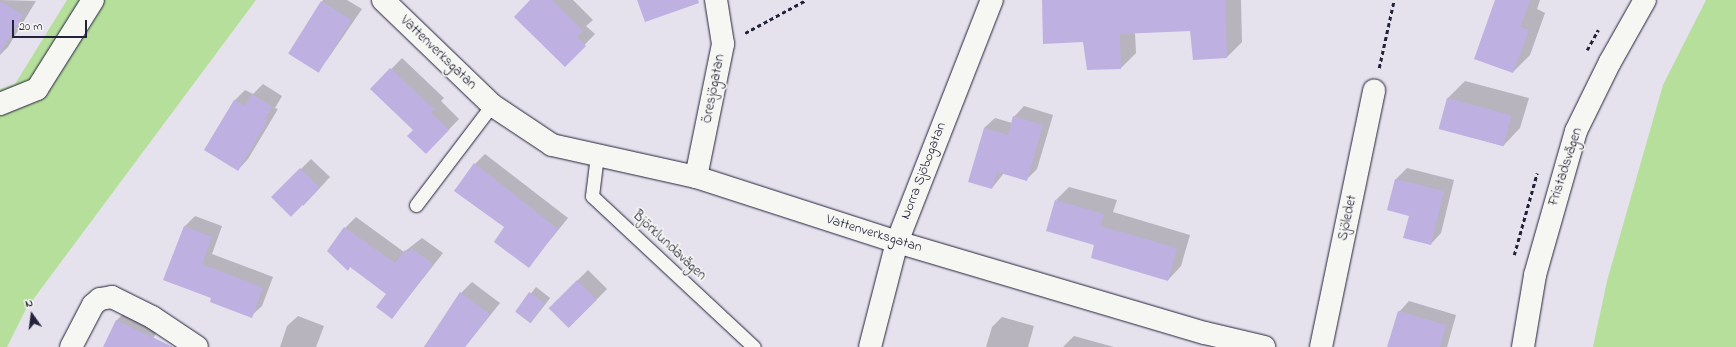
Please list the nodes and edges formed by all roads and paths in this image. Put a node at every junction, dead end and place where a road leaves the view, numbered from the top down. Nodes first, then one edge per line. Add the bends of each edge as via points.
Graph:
1 (93, 0) edge
2 (383, 0) edge
3 (716, 0) edge
4 (806, 0) edge
5 (992, 0) edge
6 (1394, 0) edge
7 (1645, 0) edge
8 (723, 44) junction
9 (1374, 90) joint
10 (0, 104) edge
11 (492, 106) junction
12 (597, 155) junction
13 (696, 177) junction
14 (416, 205) dead end
15 (897, 242) junction
16 (1203, 340) edge
17 (71, 347) edge
18 (196, 347) edge
19 (754, 347) edge
20 (870, 347) edge
21 (1264, 347) edge
22 (1321, 347) edge
23 (1523, 347) edge

1 - 10 street via 37,89
2 - 11 street, Vattenverksgatan
3 - 8 street, Öresjögatan
4 - 8 path
5 - 15 street, Norra Sjöbogatan
6 - 9 path
7 - 23 street, Fristadsvägen via 1610,62 1576,131 1535,275
8 - 13 street, Öresjögatan
9 - 22 street, Sjöledet
11 - 12 street, Vattenverksgatan via 552,145
11 - 14 lane
12 - 13 street, Vattenverksgatan
12 - 19 lane, Björklundavägen via 592,196
13 - 15 street, Vattenverksgatan
15 - 16 street, Vattenverksgatan
15 - 20 street, Norra Sjöbogatan
16 - 21 street, Vattenverksgatan
17 - 18 street via 92,305 112,297 152,317

